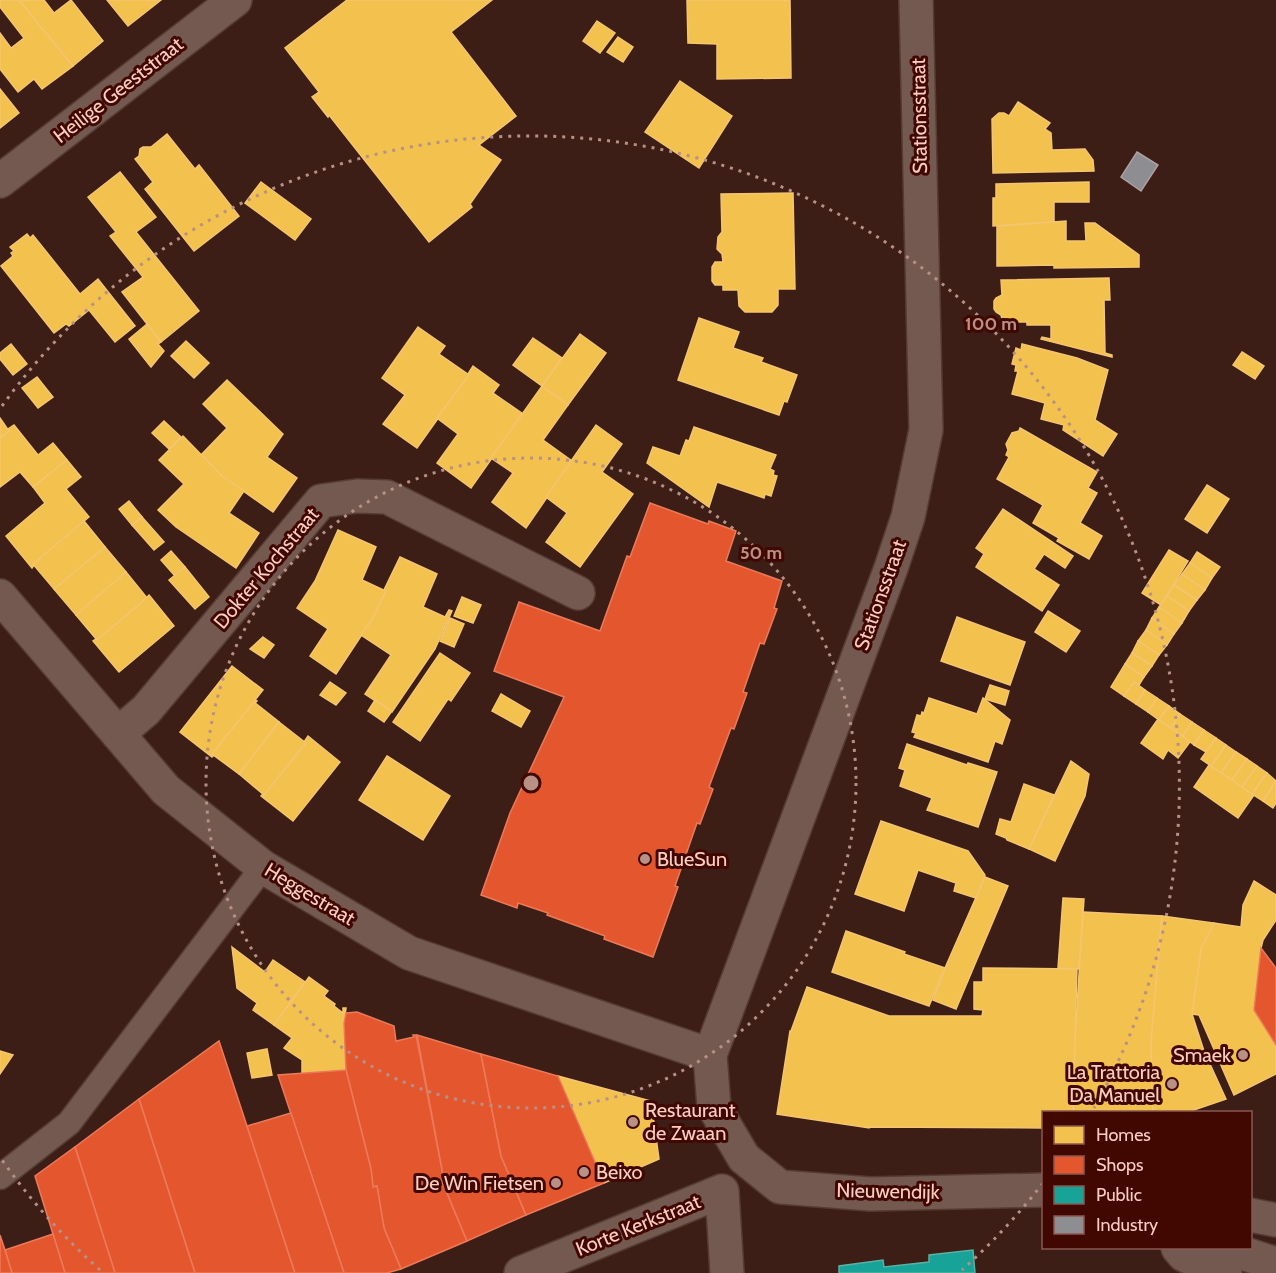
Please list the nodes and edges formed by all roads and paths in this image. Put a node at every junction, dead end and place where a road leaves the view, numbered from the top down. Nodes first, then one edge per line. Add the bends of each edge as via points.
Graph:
1 (235, 0) edge
2 (916, 0) edge
3 (0, 181) edge
4 (578, 593) dead end
5 (0, 596) edge
6 (118, 734) junction
7 (263, 867) junction
8 (710, 1055) junction
9 (744, 1158) joint
10 (0, 1177) edge
11 (1042, 1190) edge
12 (1252, 1215) edge
13 (1276, 1220) edge
14 (1179, 1249) edge
15 (1230, 1249) edge
16 (1276, 1264) edge
17 (520, 1273) edge
18 (727, 1273) edge
19 (1225, 1273) edge

1 - 3 street, Heilige Geeststraat
2 - 8 street, Stationsstraat via 926,430 908,517 891,568
4 - 6 street, Dokter Kochstraat via 387,497 321,501 146,710
5 - 6 street, Heggestraat
6 - 7 street, Heggestraat via 166,790
7 - 8 street, Heggestraat via 409,953
7 - 10 lane via 69,1123
8 - 9 street, Stationsstraat via 714,1107
9 - 11 street, Nieuwendijk via 780,1187 870,1194
12 - 13 street
14 - 19 street
15 - 16 street
17 - 18 street, Korte Kerkstraat via 722,1191

